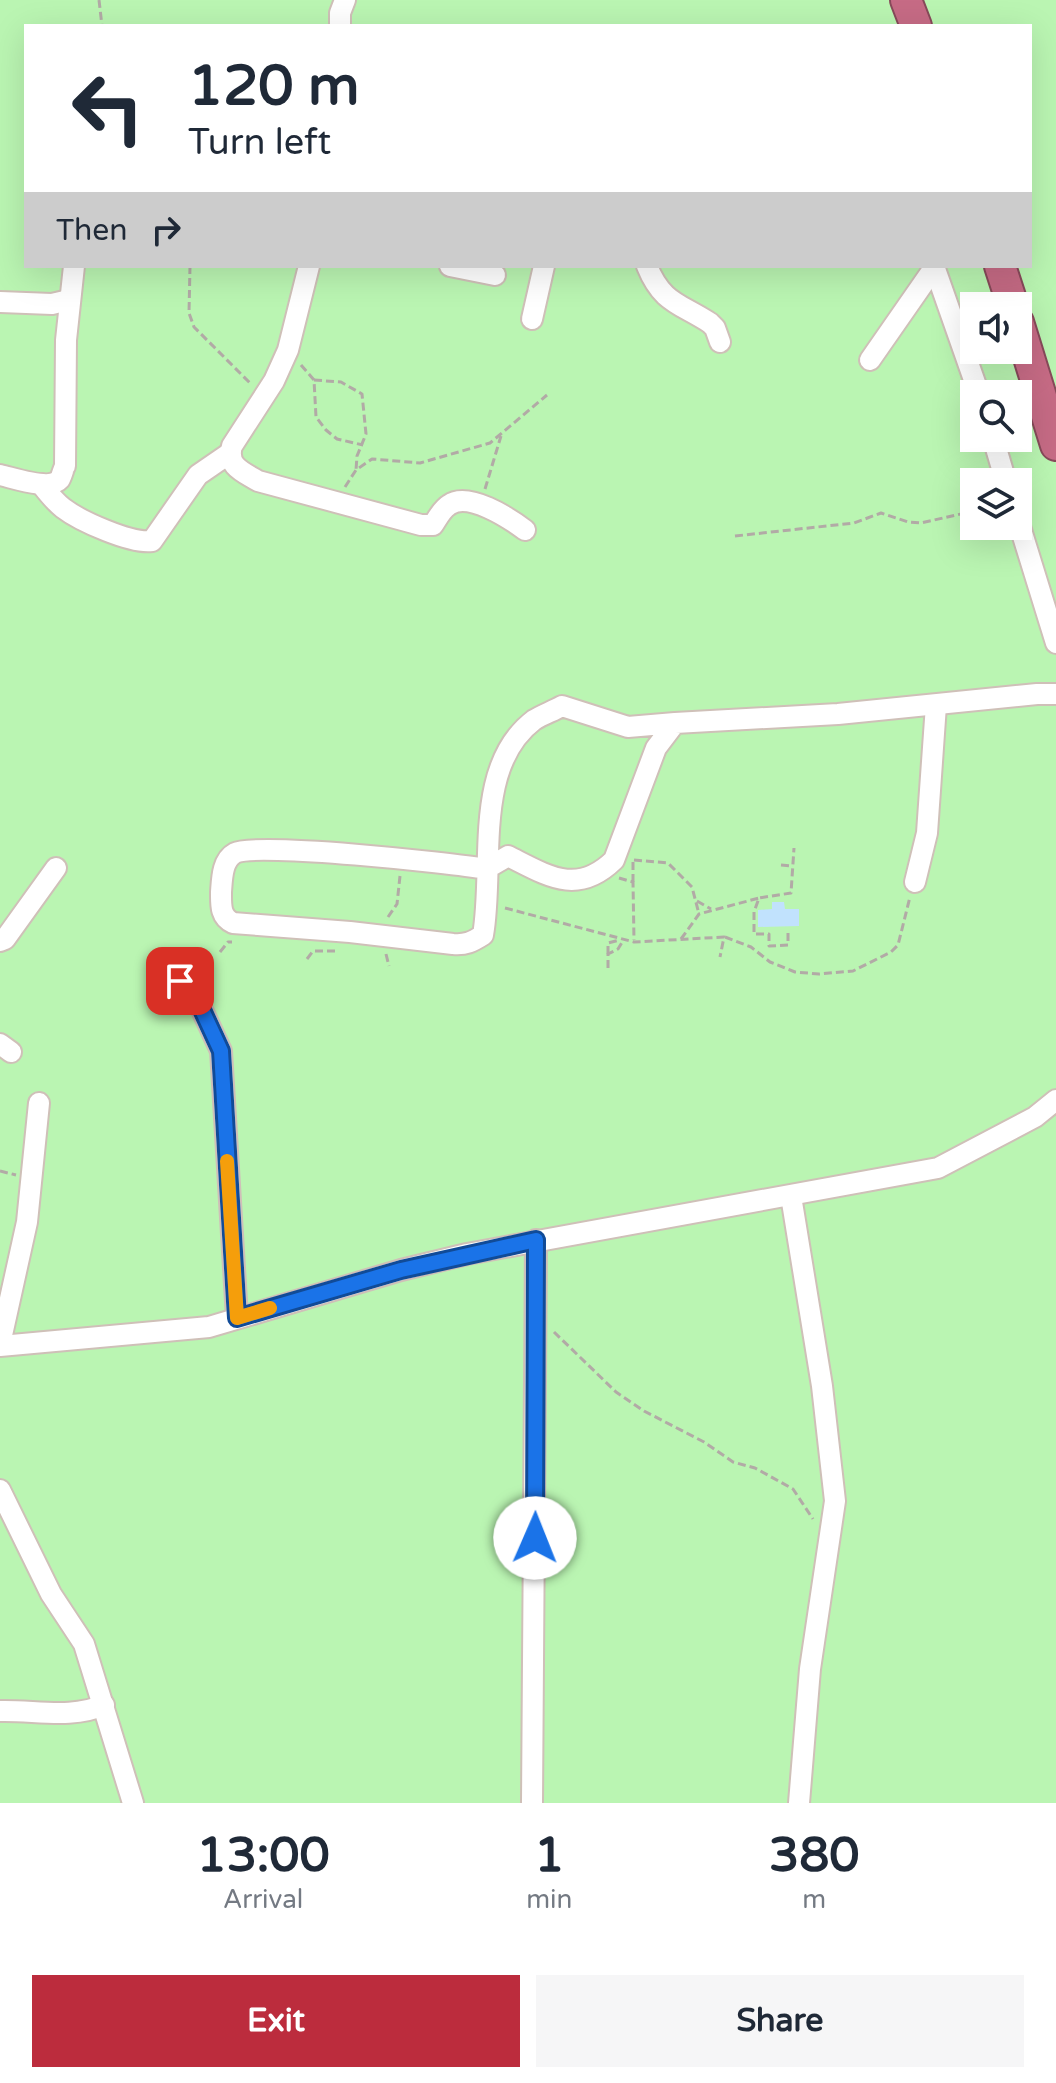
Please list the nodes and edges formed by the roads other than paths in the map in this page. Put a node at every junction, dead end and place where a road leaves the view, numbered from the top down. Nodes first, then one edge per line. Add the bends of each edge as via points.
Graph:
1 (345, 0) edge
2 (906, 0) edge
3 (340, 24) edge
4 (915, 24) edge
5 (74, 268) edge
6 (308, 268) edge
7 (460, 268) edge
8 (544, 268) edge
9 (648, 268) edge
10 (933, 268) edge
11 (934, 268) edge
12 (1001, 268) edge
13 (495, 275) dead end
14 (1008, 292) edge
15 (69, 300) junction
16 (0, 302) edge
17 (532, 319) dead end
18 (720, 342) dead end
19 (870, 360) dead end
20 (1031, 364) edge
21 (974, 380) edge
22 (1056, 445) edge
23 (230, 453) junction
24 (0, 475) edge
25 (41, 484) junction
26 (525, 530) dead end
27 (1024, 540) edge
28 (1056, 643) edge
29 (1056, 694) edge
30 (936, 705) junction
31 (675, 723) junction
32 (56, 868) dead end
33 (486, 869) junction
34 (915, 882) road end
35 (0, 941) edge
36 (180, 981) dead end
37 (1056, 1100) edge
38 (39, 1103) dead end
39 (791, 1196) junction
40 (536, 1240) junction
41 (237, 1318) junction
42 (0, 1345) edge
43 (0, 1490) edge
44 (104, 1705) junction
45 (0, 1711) edge
46 (133, 1803) edge
47 (532, 1803) edge
48 (799, 1803) edge

1 - 3 street
2 - 4 highway
5 - 15 street
6 - 23 street via 288,350
7 - 13 street
8 - 17 street
9 - 18 street via 654,285 710,323
10 - 19 street
11 - 21 street
12 - 14 highway
15 - 16 street
15 - 25 street via 65,466 55,482
20 - 22 highway
23 - 25 street via 198,475 152,541 128,538 68,512
23 - 26 street via 234,466 258,481 421,525 433,525 446,506 468,501
24 - 25 street
27 - 28 street
29 - 30 street
30 - 31 street
30 - 34 street via 927,833
31 - 33 street via 656,748 614,860 600,874 565,881 508,856
31 - 33 street via 628,727 562,706 534,720 509,747 494,787
32 - 35 street
33 - 33 street via 257,849 227,860 222,913 233,923 381,944 465,945 483,935
36 - 41 street via 197,999 221,1051
37 - 39 street via 1023,1124 938,1168
38 - 42 street via 27,1222
39 - 40 street
39 - 48 street via 835,1501 804,1725
40 - 41 street via 401,1270
40 - 47 street
41 - 42 street via 209,1327
43 - 44 street via 51,1594 84,1644
44 - 45 street via 69,1714
44 - 46 street

